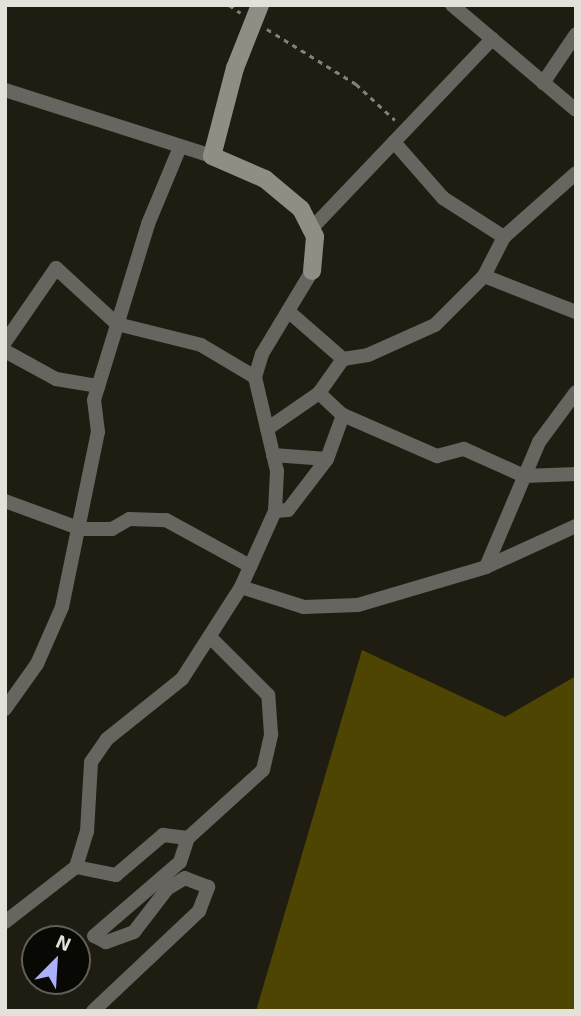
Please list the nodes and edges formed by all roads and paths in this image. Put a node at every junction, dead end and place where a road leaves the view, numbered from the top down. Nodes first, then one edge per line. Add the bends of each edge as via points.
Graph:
1 (229, 5) edge
2 (452, 5) edge
3 (256, 12) edge
4 (576, 34) edge
5 (492, 39) junction
6 (543, 83) junction
7 (5, 90) edge
8 (576, 110) edge
9 (405, 130) junction
10 (394, 142) junction
11 (180, 147) junction
12 (212, 156) junction
13 (576, 173) edge
14 (313, 227) junction
15 (504, 237) junction
16 (312, 271) joint
17 (484, 276) junction
18 (288, 311) junction
19 (576, 312) edge
20 (117, 324) junction
21 (5, 342) edge
22 (5, 351) edge
23 (343, 359) junction
24 (255, 377) junction
25 (98, 386) junction
26 (576, 392) edge
27 (319, 393) junction
28 (343, 415) junction
29 (267, 429) junction
30 (273, 455) junction
31 (327, 459) junction
32 (576, 474) edge
33 (524, 476) junction
34 (5, 502) edge
35 (275, 511) junction
36 (576, 526) edge
37 (81, 529) junction
38 (250, 566) junction
39 (486, 567) junction
40 (241, 587) junction
41 (213, 640) junction
42 (5, 709) edge
43 (188, 838) junction
44 (76, 867) junction
45 (5, 922) edge
46 (93, 1011) edge

1 - 3 path
2 - 5 street
3 - 9 path via 356,83
3 - 12 street
4 - 6 street
5 - 6 street
5 - 9 street
6 - 8 street
7 - 11 street
9 - 10 street
10 - 14 street
10 - 15 street via 443,198
11 - 12 street
11 - 20 street via 148,224
12 - 14 street via 265,179
13 - 15 street
14 - 16 street
15 - 17 street
16 - 18 street
17 - 19 street
17 - 23 street via 435,326 368,355
18 - 23 street
18 - 24 street
20 - 21 street via 57,268
20 - 24 street via 201,345
20 - 25 street
22 - 25 street via 56,379
23 - 27 street
24 - 29 street
25 - 37 street via 98,432
26 - 33 street via 539,442
27 - 28 street
27 - 29 street
28 - 31 street
28 - 33 street via 438,456 464,449
29 - 30 street
30 - 31 street
30 - 35 street
31 - 35 street via 288,510
32 - 33 street
33 - 39 street
34 - 37 street
35 - 38 street
36 - 39 street
37 - 38 street via 113,529 130,519 166,520
37 - 42 street via 62,607 37,664
38 - 40 street
39 - 40 street via 358,605 304,607
40 - 41 street
41 - 43 street via 268,695 271,734 263,770
41 - 44 street via 182,679 107,739 91,762 88,832
43 - 44 street via 163,835 116,875
43 - 46 street via 180,862 94,936 106,942 134,932 167,889 185,878 208,887 199,911
44 - 45 street

